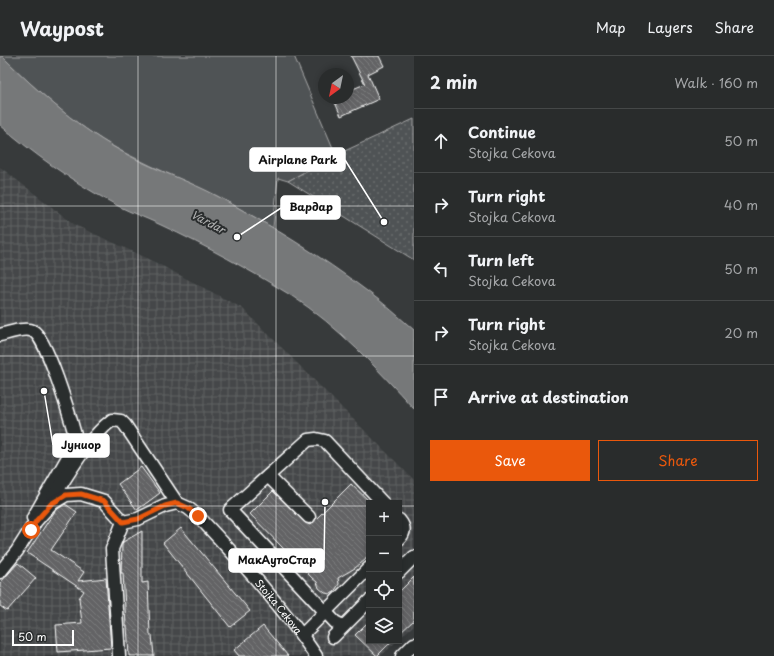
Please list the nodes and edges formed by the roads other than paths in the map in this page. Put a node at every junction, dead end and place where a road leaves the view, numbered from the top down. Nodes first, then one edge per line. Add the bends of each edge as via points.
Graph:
1 (0, 334) edge
2 (268, 476) junction
3 (380, 500) edge
4 (177, 503) junction
5 (309, 517) dead end
6 (36, 521) junction
7 (123, 522) junction
8 (402, 523) edge
9 (402, 535) edge
10 (414, 557) edge
11 (0, 562) edge
12 (402, 569) edge
13 (366, 571) edge
14 (0, 572) edge
15 (366, 604) edge
16 (325, 612) junction
17 (343, 626) junction
18 (302, 635) junction
19 (333, 637) dead end
20 (414, 644) edge
21 (119, 656) edge
22 (316, 656) edge
23 (402, 656) edge

1 - 11 street via 30,330 40,337 69,413 75,444 26,530
2 - 3 street via 308,440 316,439 325,441
2 - 5 street
2 - 16 street via 230,510
4 - 6 street via 126,425 121,421 112,420 102,427 79,456
4 - 7 street via 138,519
4 - 18 street, Stojka Cekova via 198,516 258,581
6 - 7 street via 51,504 66,495 81,494 104,501
6 - 14 street
7 - 21 street via 112,549
8 - 9 street via 405,529
10 - 12 street
13 - 16 street
15 - 17 street
16 - 17 street
16 - 18 street
17 - 19 street
18 - 22 street, Stojka Cekova
20 - 23 street

